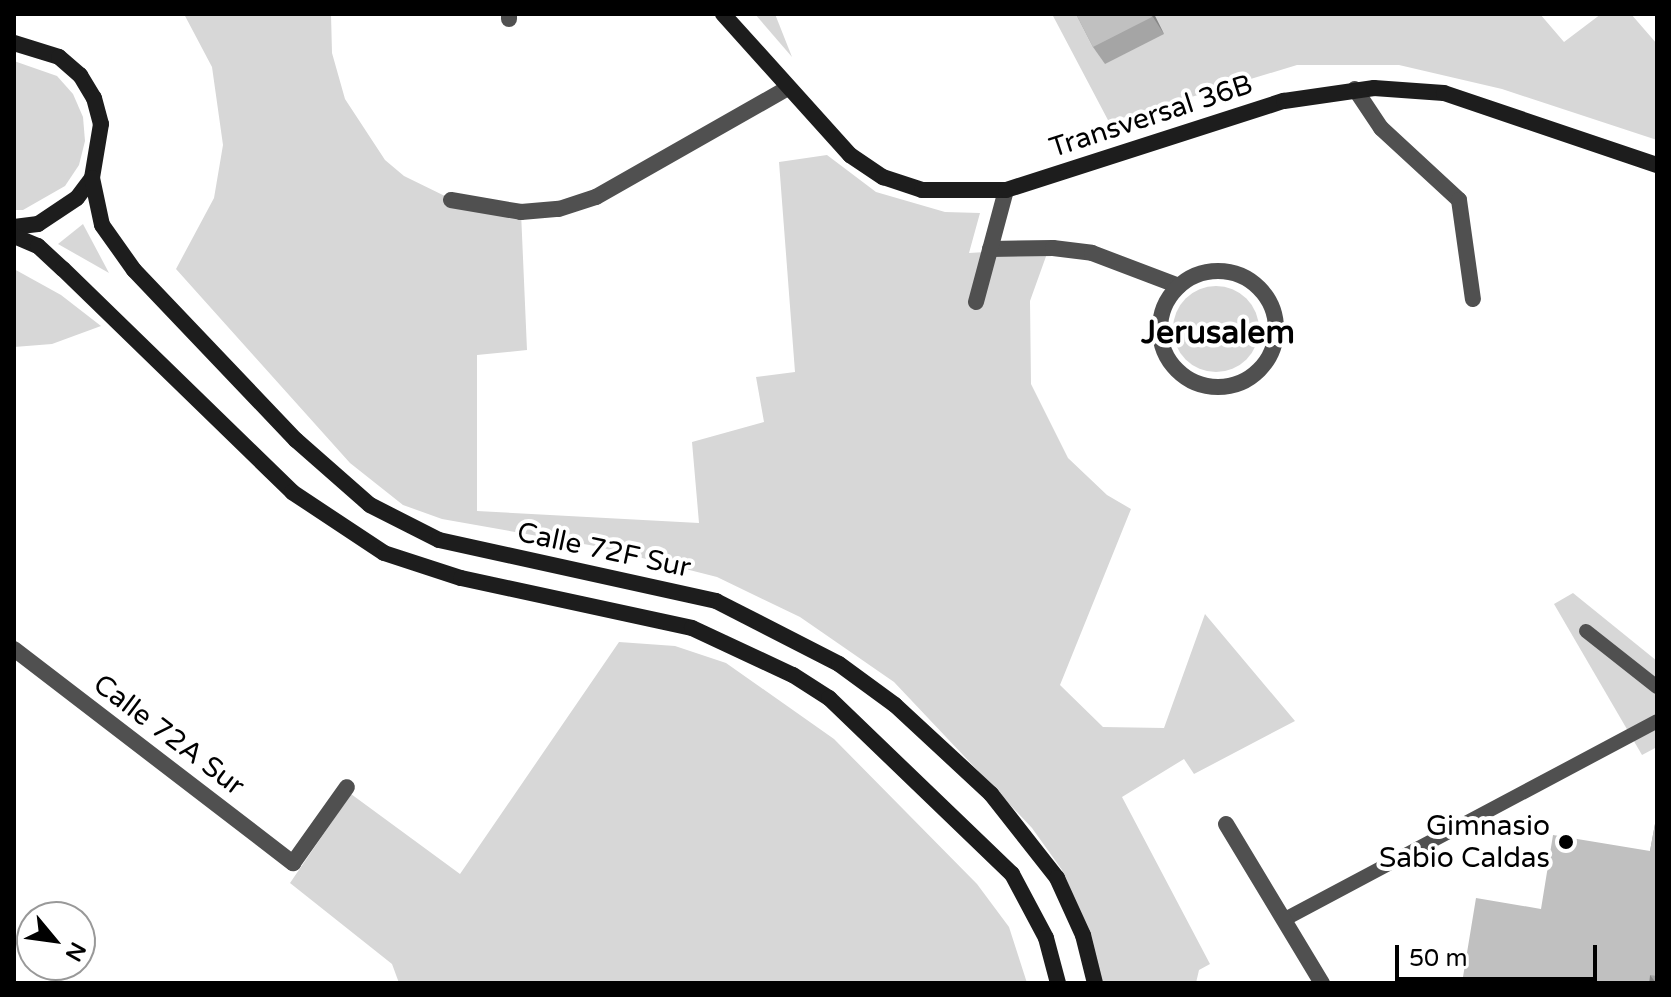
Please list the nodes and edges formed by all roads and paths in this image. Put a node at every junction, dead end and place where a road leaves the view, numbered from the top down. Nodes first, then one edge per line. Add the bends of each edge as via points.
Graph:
1 (723, 14) edge
2 (14, 43) edge
3 (786, 89) junction
4 (1355, 89) junction
5 (1657, 165) edge
6 (92, 178) junction
7 (1006, 190) junction
8 (451, 200) dead end
9 (14, 227) edge
10 (14, 236) edge
11 (990, 249) junction
12 (1179, 286) junction
13 (1473, 299) dead end
14 (976, 302) dead end
15 (1586, 631) dead end
16 (14, 649) edge
17 (1657, 687) edge
18 (1657, 721) edge
19 (347, 787) dead end
20 (1226, 824) dead end
21 (1287, 918) junction
22 (1058, 983) edge
23 (1095, 983) edge
24 (1322, 983) edge

1 - 3 street, Transversal 36B
2 - 6 street via 59,57 94,98 101,138
3 - 7 street, Transversal 36B via 850,155 883,177 942,193
3 - 8 street via 596,197 559,209 521,212
4 - 5 street, Transversal 36B via 1444,93
4 - 7 street, Transversal 36B via 1312,94
4 - 13 street via 1368,115 1459,200
6 - 9 street via 59,214
6 - 23 street, Calle 72F Sur via 102,225 134,270 296,440 370,505 439,540 716,601 839,664 895,705 991,794 1057,878 1083,935
7 - 11 street
10 - 22 street, Calle 72F Sur via 38,246 63,269 292,492 384,553 461,578 692,628 829,698 1012,874 1046,938
11 - 12 street via 1092,253
11 - 14 street
12 - 12 street via 1160,319 1160,338 1172,364 1193,382 1212,388 1249,379 1273,350 1274,311 1265,293 1251,280 1214,270
15 - 17 lane
16 - 19 street, Calle 72A Sur via 293,863
18 - 21 lane
20 - 21 street
21 - 24 street

